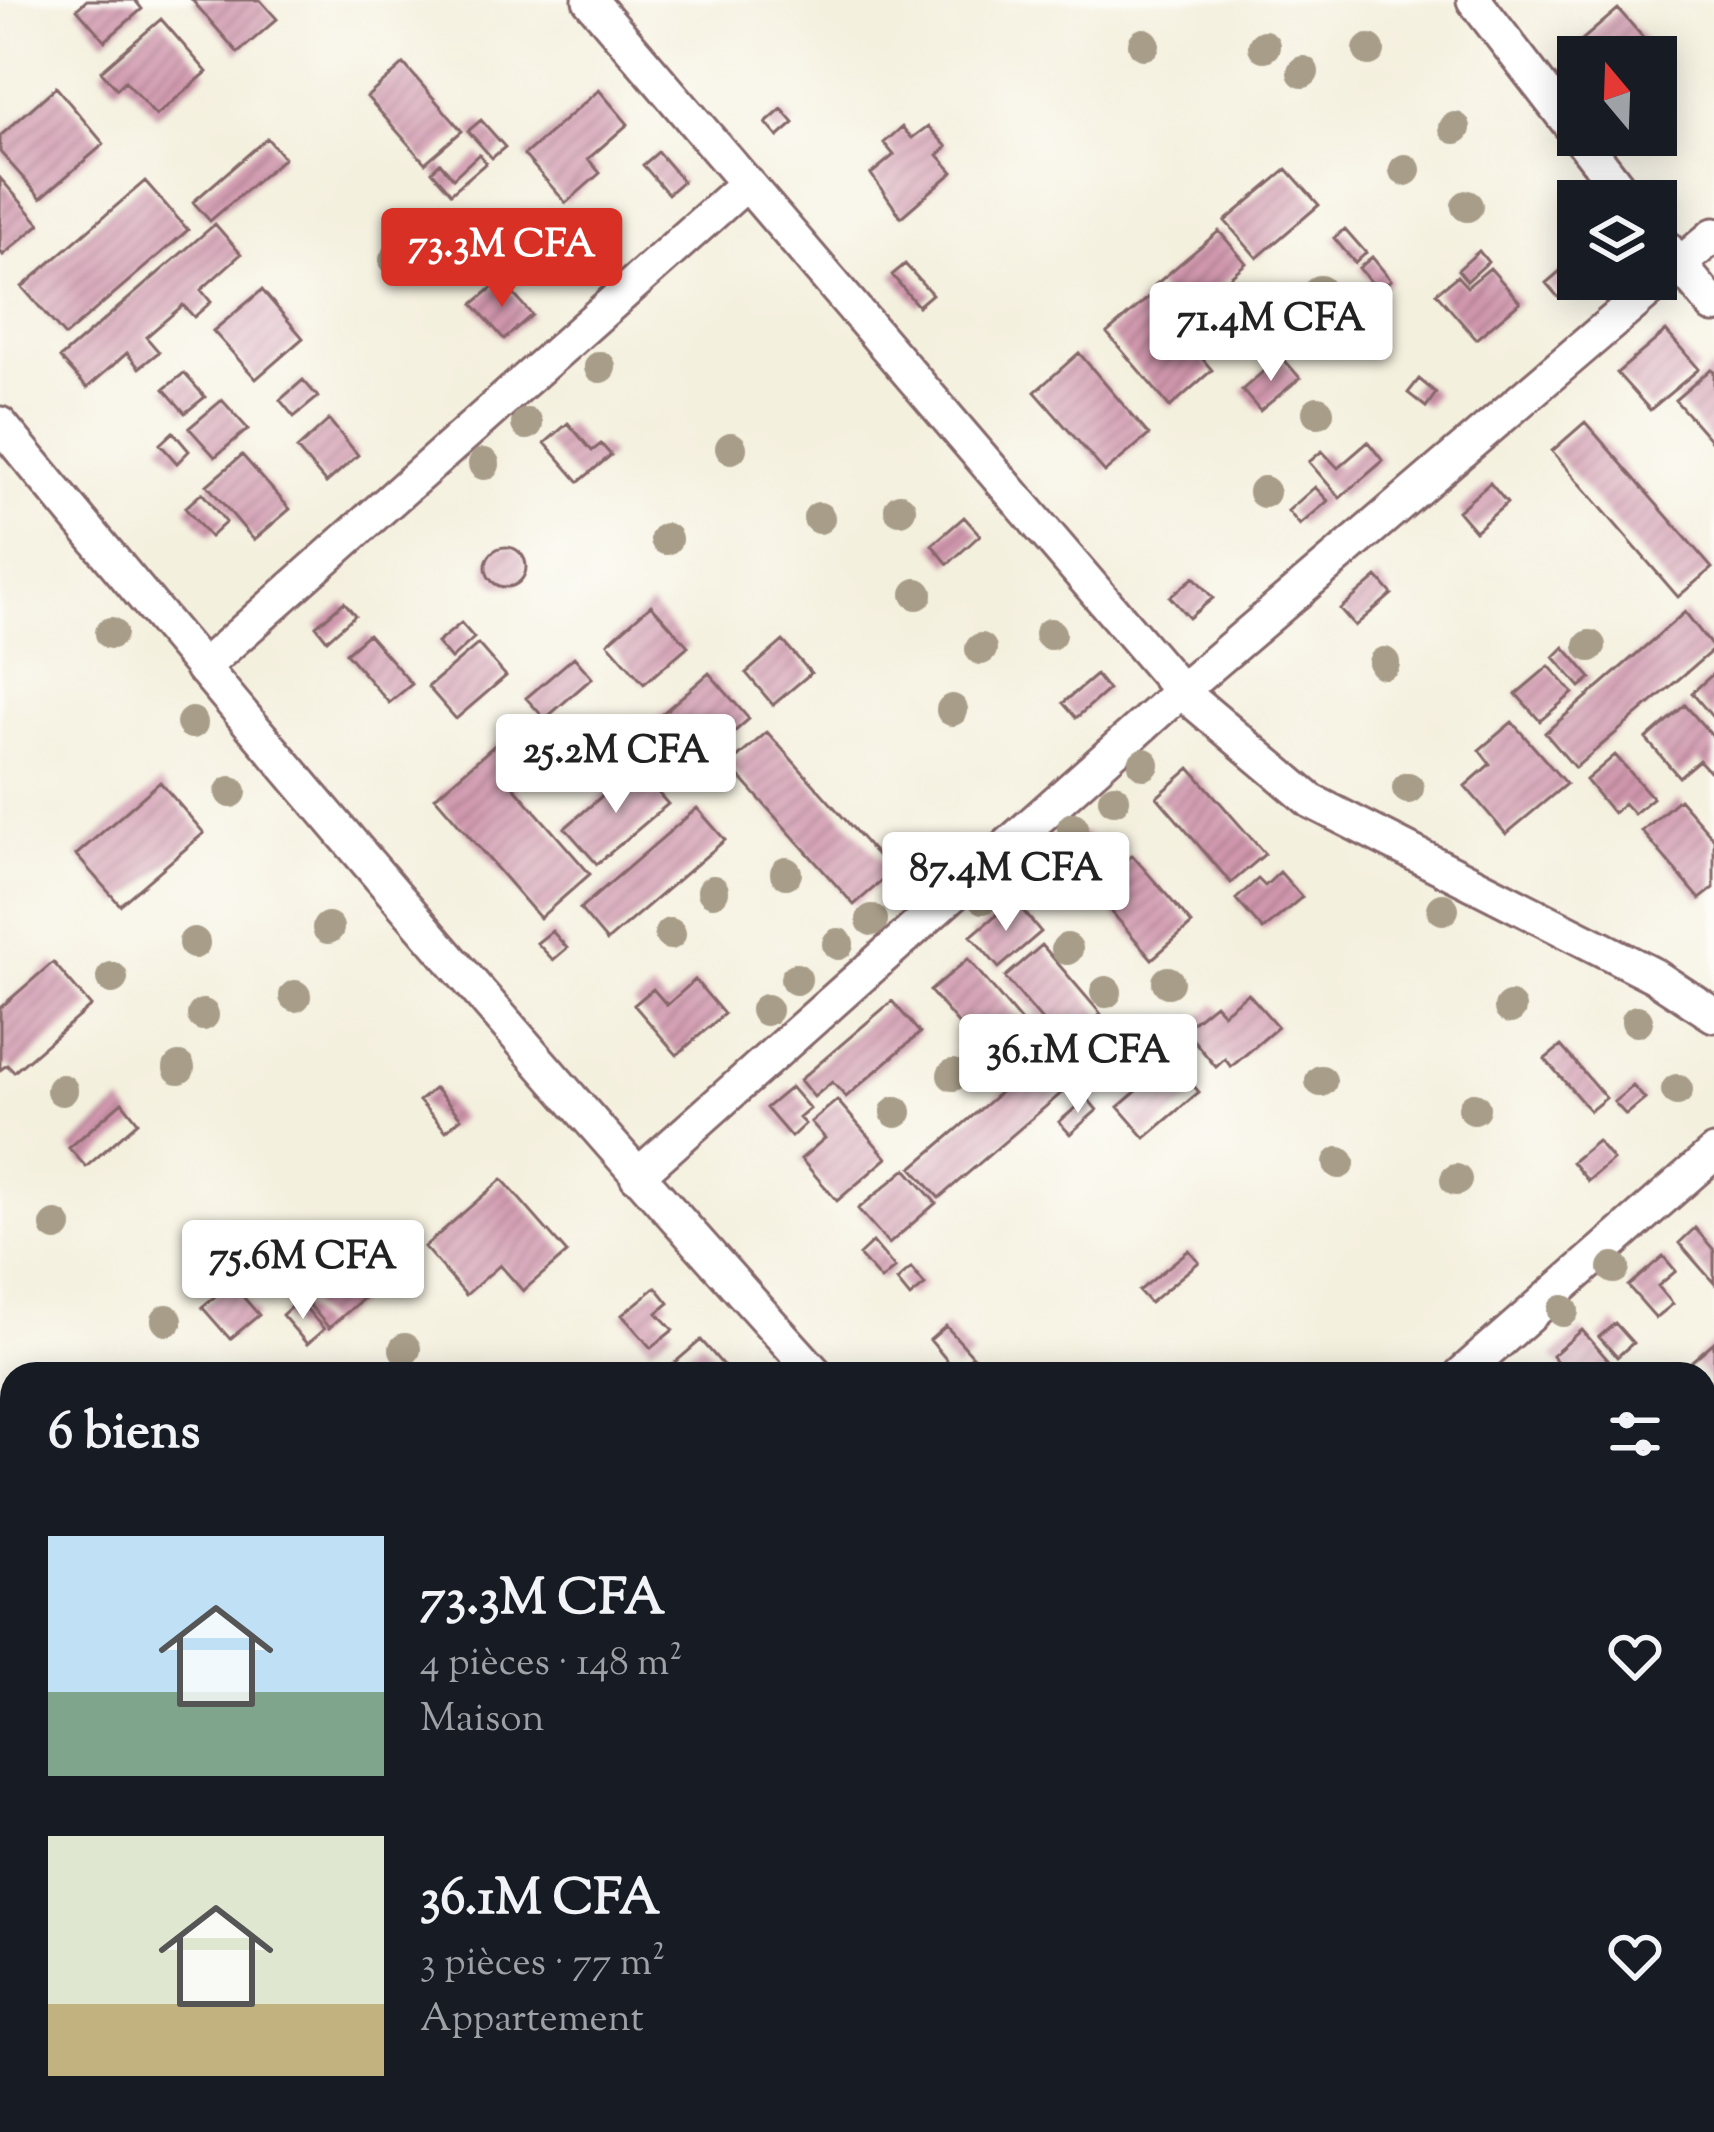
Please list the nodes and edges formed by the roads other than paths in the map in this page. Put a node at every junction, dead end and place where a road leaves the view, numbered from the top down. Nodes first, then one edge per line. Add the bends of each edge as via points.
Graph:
1 (590, 0) edge
2 (1474, 0) edge
3 (1557, 108) edge
4 (1594, 156) edge
5 (1613, 180) edge
6 (747, 183) junction
7 (1714, 235) edge
8 (1678, 266) junction
9 (1714, 306) edge
10 (0, 424) edge
11 (202, 668) junction
12 (1181, 692) junction
13 (1714, 1015) edge
14 (1714, 1153) edge
15 (637, 1176) junction
16 (805, 1362) edge
17 (1476, 1362) edge

1 - 6 street
2 - 3 street
4 - 5 street
6 - 11 street
6 - 12 street
7 - 8 street
8 - 9 street
8 - 12 street
10 - 11 street
11 - 15 street
12 - 13 street via 1311,801 1653,975
12 - 15 street
14 - 17 street
15 - 16 street

